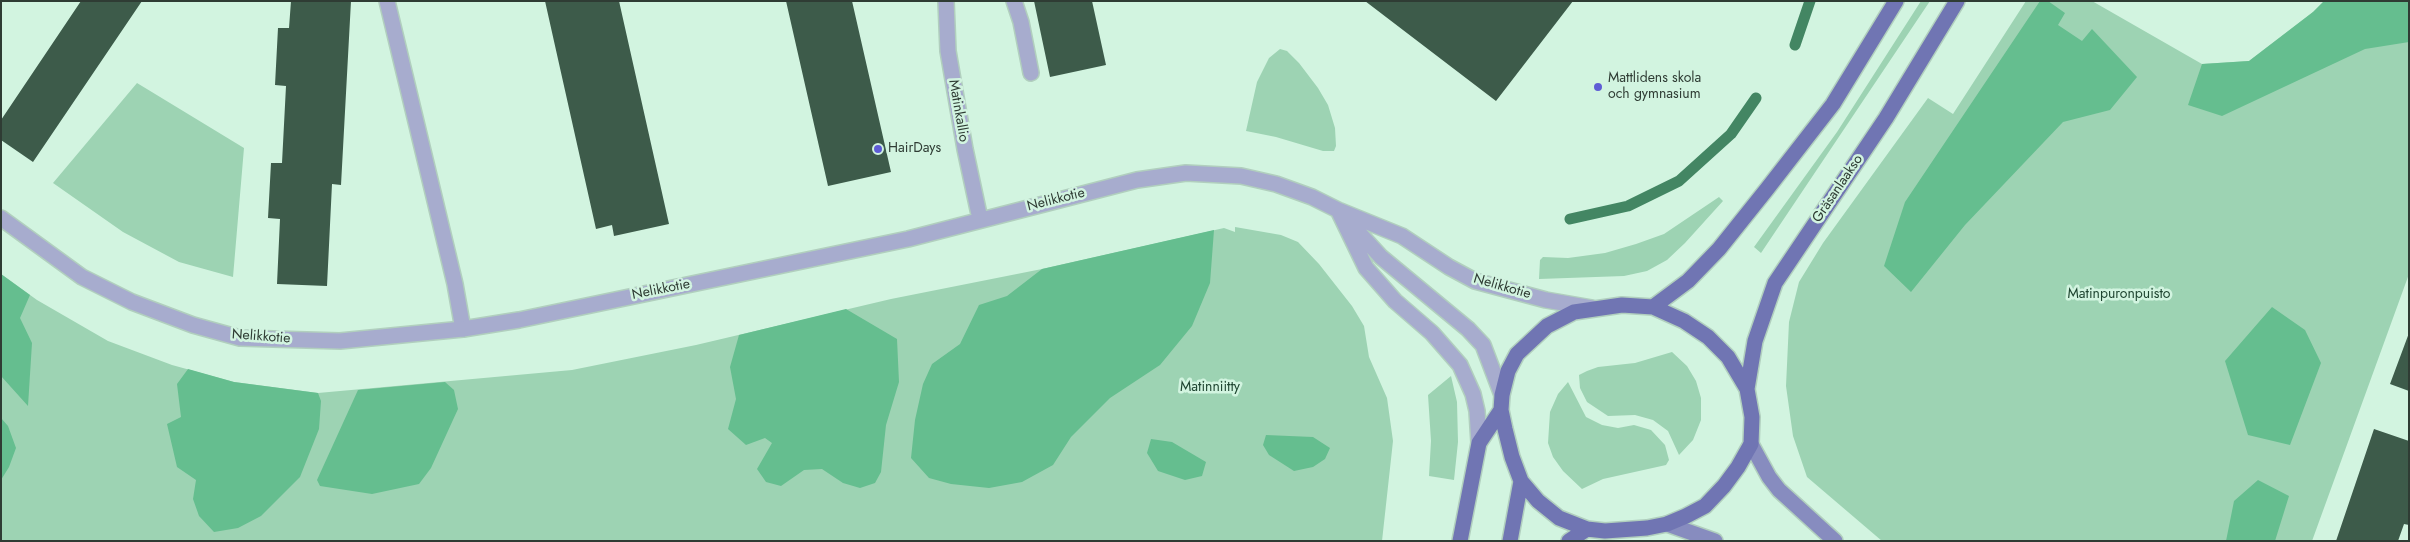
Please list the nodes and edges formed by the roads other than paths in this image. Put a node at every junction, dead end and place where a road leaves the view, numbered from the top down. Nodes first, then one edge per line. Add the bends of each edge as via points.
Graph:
1 (387, 1) edge
2 (946, 1) edge
3 (1014, 1) edge
4 (1896, 1) edge
5 (1957, 1) edge
6 (1031, 73) dead end
7 (1338, 210) junction
8 (1, 218) edge
9 (980, 219) junction
10 (1653, 306) junction
11 (1592, 308) junction
12 (463, 329) junction
13 (1747, 389) junction
14 (1502, 395) junction
15 (1501, 410) junction
16 (1479, 443) junction
17 (1751, 444) junction
18 (1522, 481) junction
19 (1667, 524) junction
20 (1587, 529) junction
21 (1619, 535) edge
22 (1460, 541) edge
23 (1510, 541) edge
24 (1569, 541) edge
25 (1715, 541) edge
26 (1835, 541) edge

1 - 12 street
2 - 9 street, Matinkallio via 948,51
3 - 6 street
4 - 10 main road via 1833,104 1767,189 1719,249 1688,281
5 - 13 main road, Gräsanlaakso via 1886,118 1775,283 1755,341
7 - 9 street, Nelikkotie via 1276,184 1241,176 1186,173 1136,180
7 - 11 street, Nelikkotie via 1402,236 1449,268 1475,281 1546,300
7 - 14 street, Nelikkotie via 1381,257 1468,329 1485,351
7 - 16 street via 1366,268 1460,365 1473,394
8 - 12 street, Nelikkotie via 98,286 193,326 240,338 340,341
9 - 12 street, Nelikkotie via 899,241
10 - 11 main road
10 - 13 main road via 1708,337 1728,357
11 - 14 main road via 1559,319 1534,336 1517,354 1508,371
13 - 17 main road via 1752,417
14 - 15 main road
15 - 16 main road
15 - 18 main road via 1512,457
16 - 22 main road
17 - 19 main road via 1724,486 1705,506
17 - 26 main road via 1779,490
18 - 20 main road via 1538,501 1559,518
18 - 23 main road
19 - 21 main road
19 - 25 main road
20 - 21 main road
20 - 24 main road

